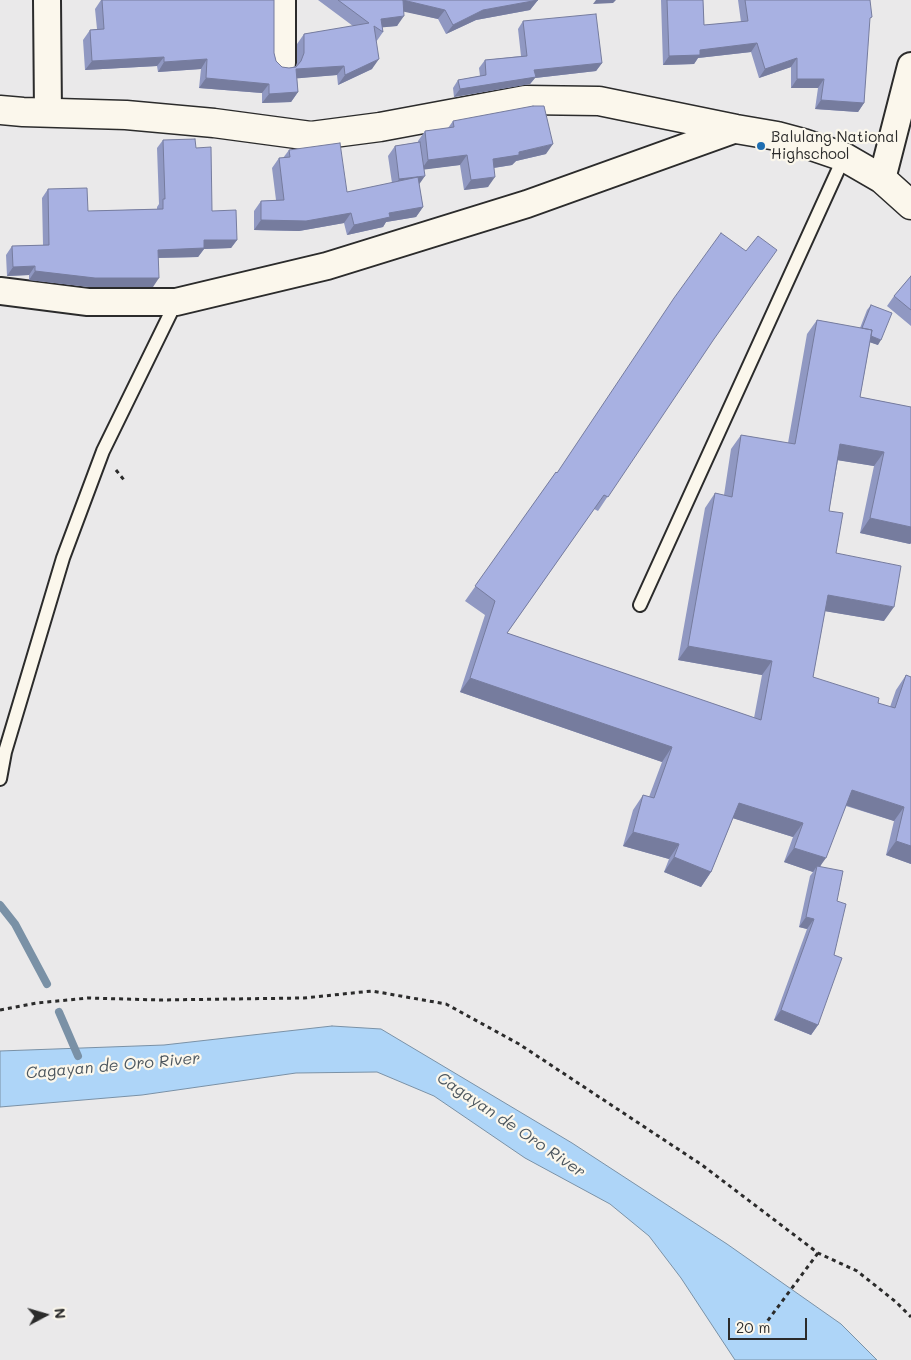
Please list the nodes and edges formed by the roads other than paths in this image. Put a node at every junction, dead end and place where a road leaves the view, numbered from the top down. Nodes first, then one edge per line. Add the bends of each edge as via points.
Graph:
1 (47, 0) edge
2 (282, 0) edge
3 (282, 63) dead end
4 (911, 66) edge
5 (0, 110) edge
6 (48, 113) junction
7 (736, 129) junction
8 (844, 157) junction
9 (882, 179) junction
10 (911, 205) edge
11 (0, 291) edge
12 (176, 302) junction
13 (640, 605) dead end
14 (0, 779) edge

1 - 6 street
2 - 3 street
4 - 9 street
5 - 6 street
6 - 7 street via 126,115 311,136 380,127 525,100 599,101
7 - 8 street via 777,136
7 - 12 street via 527,204 328,266
8 - 9 street
8 - 13 lane
9 - 10 street
11 - 12 street via 88,302
12 - 14 lane via 102,451 66,549 5,752

